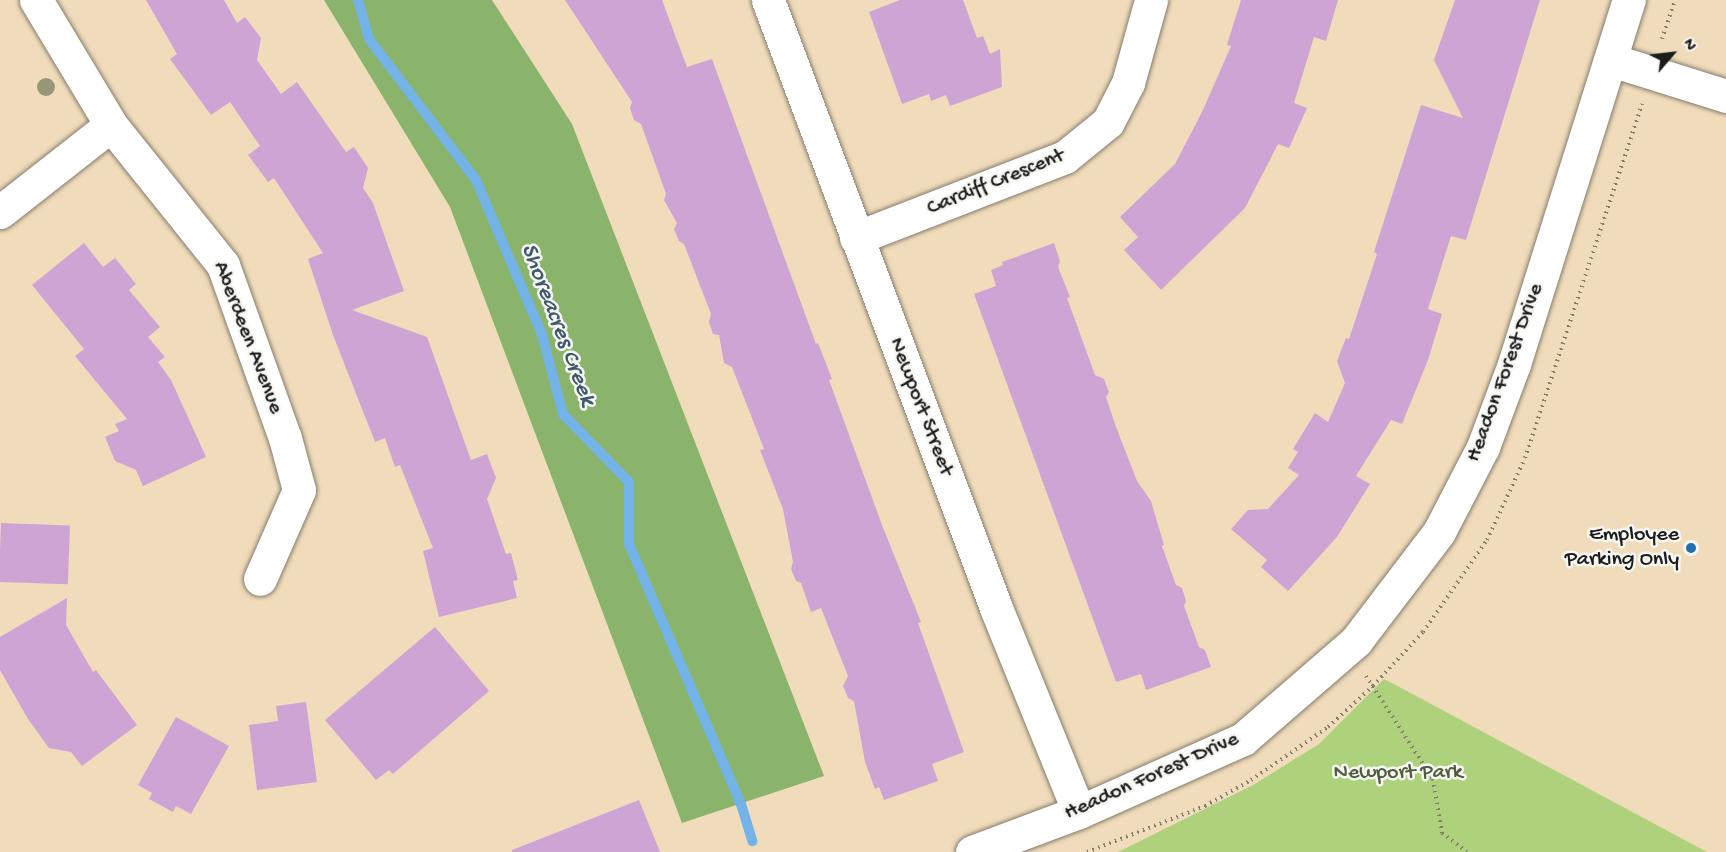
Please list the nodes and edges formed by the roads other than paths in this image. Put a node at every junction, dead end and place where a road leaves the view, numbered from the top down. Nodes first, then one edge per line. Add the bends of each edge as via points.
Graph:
1 (36, 0) edge
2 (768, 0) edge
3 (1150, 0) edge
4 (1629, 0) edge
5 (1611, 60) junction
6 (1726, 96) edge
7 (111, 125) junction
8 (0, 212) edge
9 (856, 238) junction
10 (260, 579) dead end
11 (1079, 812) junction
12 (972, 852) edge

1 - 7 street, Aberdeen Avenue
2 - 9 street, Newport Street
3 - 9 street, Cardiff Crescent via 1128,83 1108,122 1065,158
4 - 5 street, Headon Forest Drive
5 - 6 street
5 - 11 street, Headon Forest Drive via 1514,364 1483,447 1439,532 1356,641 1243,739
7 - 8 street
7 - 10 street, Aberdeen Avenue via 222,265 285,438 299,490
9 - 11 street, Newport Street via 996,608
11 - 12 street, Headon Forest Drive

